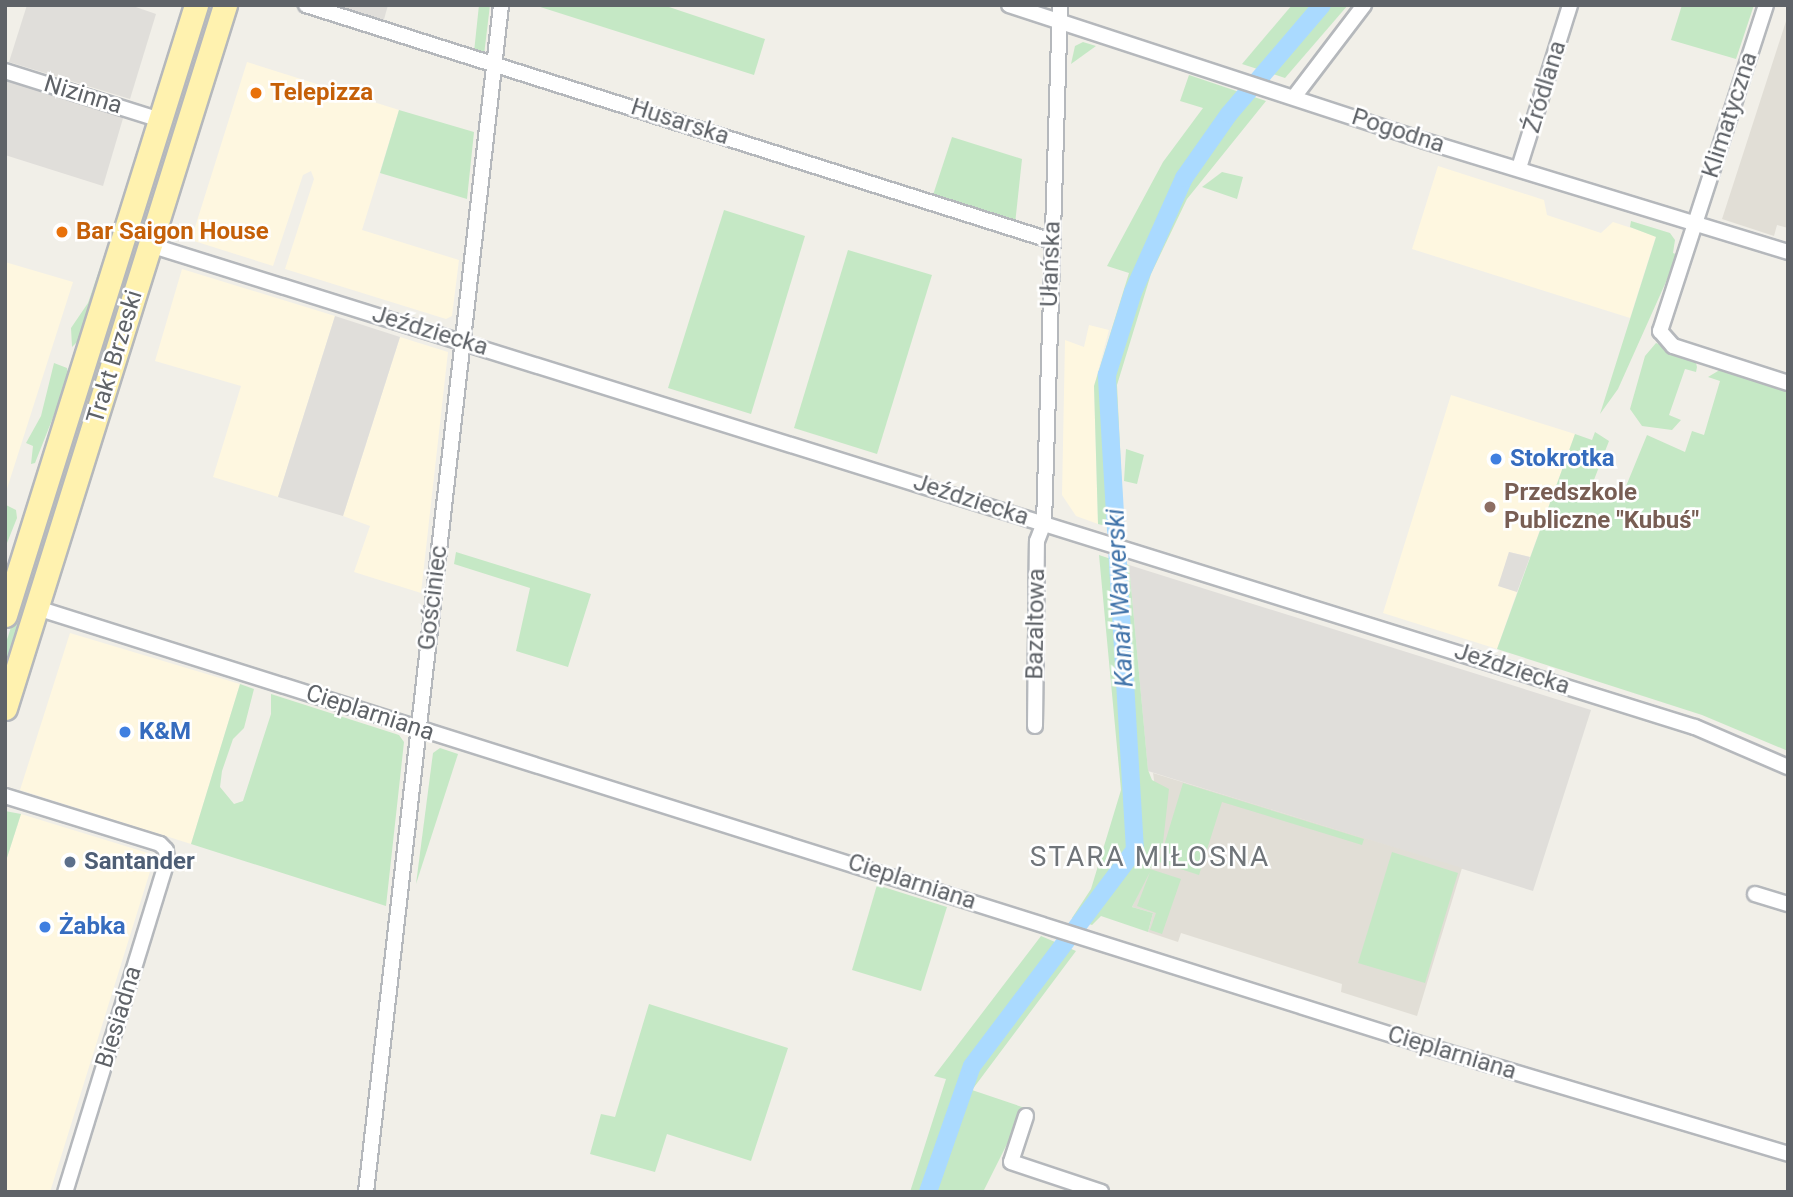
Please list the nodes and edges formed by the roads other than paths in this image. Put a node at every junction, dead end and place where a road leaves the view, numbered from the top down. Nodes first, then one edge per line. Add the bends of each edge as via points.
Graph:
1 (196, 5) edge
2 (225, 5) edge
3 (306, 5) edge
4 (501, 5) edge
5 (1009, 5) edge
6 (1060, 5) edge
7 (1364, 5) edge
8 (1570, 5) edge
9 (1766, 5) edge
10 (1060, 21) junction
11 (494, 62) junction
12 (5, 71) edge
13 (1294, 97) junction
14 (160, 120) junction
15 (1519, 168) junction
16 (1695, 224) junction
17 (1052, 241) junction
18 (150, 245) junction
19 (1788, 252) edge
20 (463, 341) junction
21 (1788, 383) edge
22 (1044, 523) junction
23 (37, 608) junction
24 (5, 615) edge
25 (5, 708) edge
26 (1035, 726) dead end
27 (418, 729) junction
28 (1788, 767) edge
29 (5, 796) edge
30 (1755, 894) dead end
31 (1788, 904) edge
32 (1026, 1116) dead end
33 (1788, 1154) edge
34 (65, 1192) edge
35 (366, 1192) edge
36 (1101, 1192) edge

1 - 14 main road, Trakt Brzeski
2 - 18 main road, Trakt Brzeski
3 - 11 street, Husarska
4 - 11 street, Gościniec
5 - 10 street, Pogodna
6 - 10 street, Ułańska
7 - 13 street
8 - 15 street, Źródlana
9 - 16 street, Klimatyczna
10 - 13 street, Pogodna
10 - 17 street, Ułańska
11 - 17 street, Husarska
11 - 20 street, Gościniec
12 - 14 street, Nizinna
13 - 15 street, Pogodna
14 - 24 main road, Trakt Brzeski
15 - 16 street, Pogodna
16 - 19 street, Pogodna
16 - 21 street, Klimatyczna via 1660,331 1673,346
17 - 22 street, Ułańska
18 - 20 street, Jeździecka
18 - 23 main road, Trakt Brzeski
20 - 22 street, Jeździecka
20 - 27 street, Gościniec
22 - 26 street, Bazaltowa via 1037,541
22 - 28 street, Jeździecka via 1695,727
23 - 25 main road, Trakt Brzeski
23 - 27 street, Cieplarniana
27 - 33 street, Cieplarniana
27 - 35 street, Gościniec
29 - 34 street, Biesiadna via 160,844 167,861
30 - 31 street
32 - 36 street via 1012,1162

